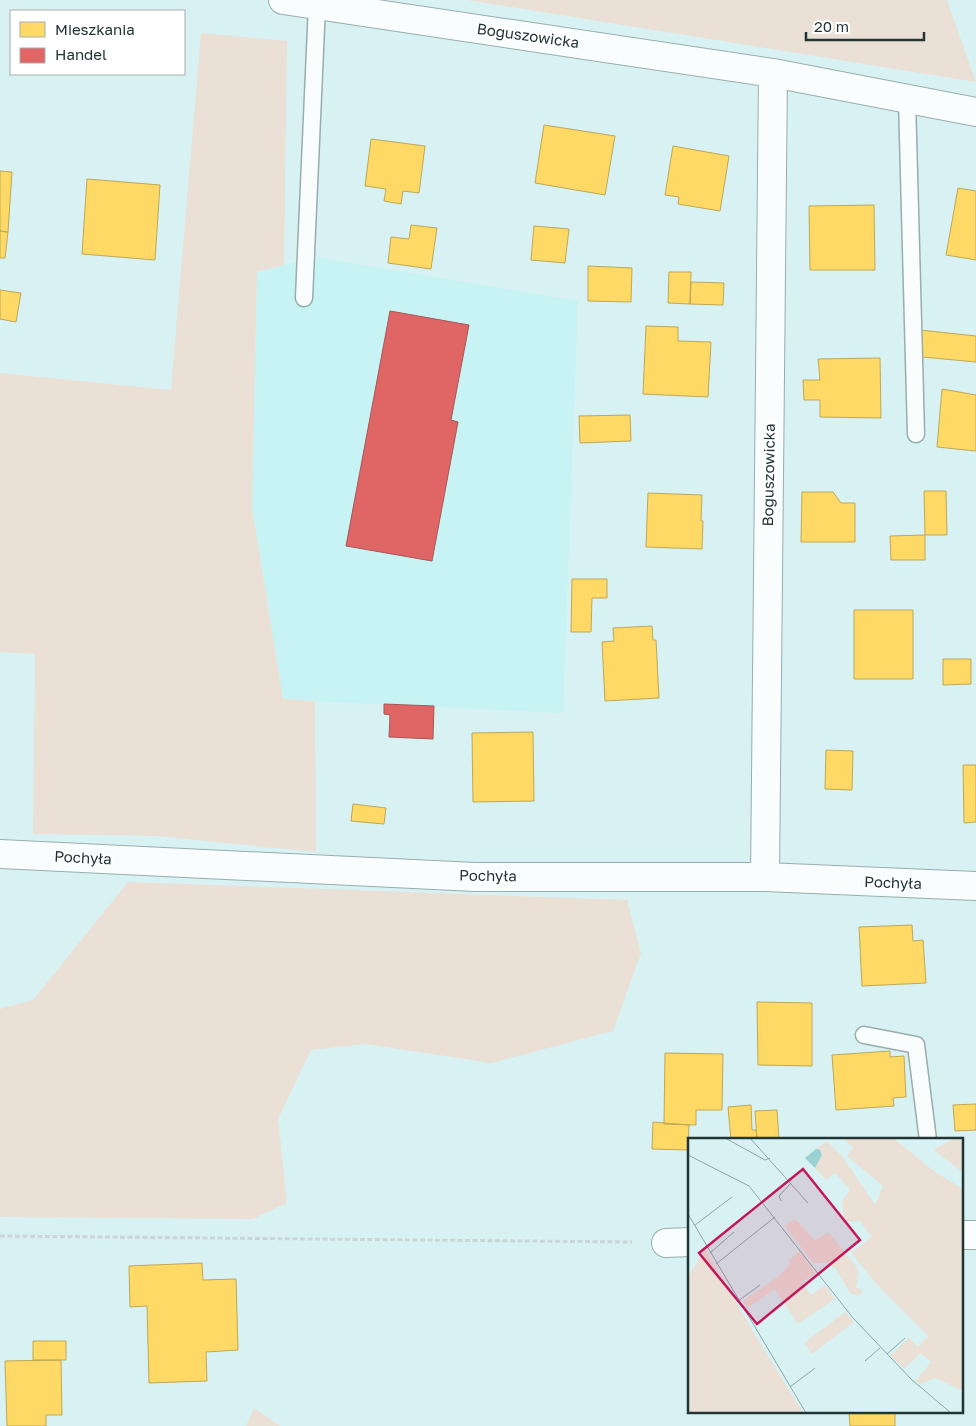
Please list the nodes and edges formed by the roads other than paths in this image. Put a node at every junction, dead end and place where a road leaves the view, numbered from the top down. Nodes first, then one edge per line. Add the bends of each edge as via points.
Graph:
1 (283, 0) edge
2 (317, 5) junction
3 (773, 73) junction
4 (907, 99) junction
5 (976, 112) edge
6 (304, 298) dead end
7 (916, 434) dead end
8 (0, 854) edge
9 (765, 877) junction
10 (976, 886) edge
11 (864, 1035) dead end
12 (928, 1138) edge

1 - 2 street, Boguszowicka
2 - 3 street, Boguszowicka
2 - 6 lane
3 - 4 street, Boguszowicka
3 - 9 street, Boguszowicka
4 - 5 street, Boguszowicka
4 - 7 lane
8 - 9 street, Pochyła via 475,877
9 - 10 street, Pochyła
11 - 12 lane via 916,1045

